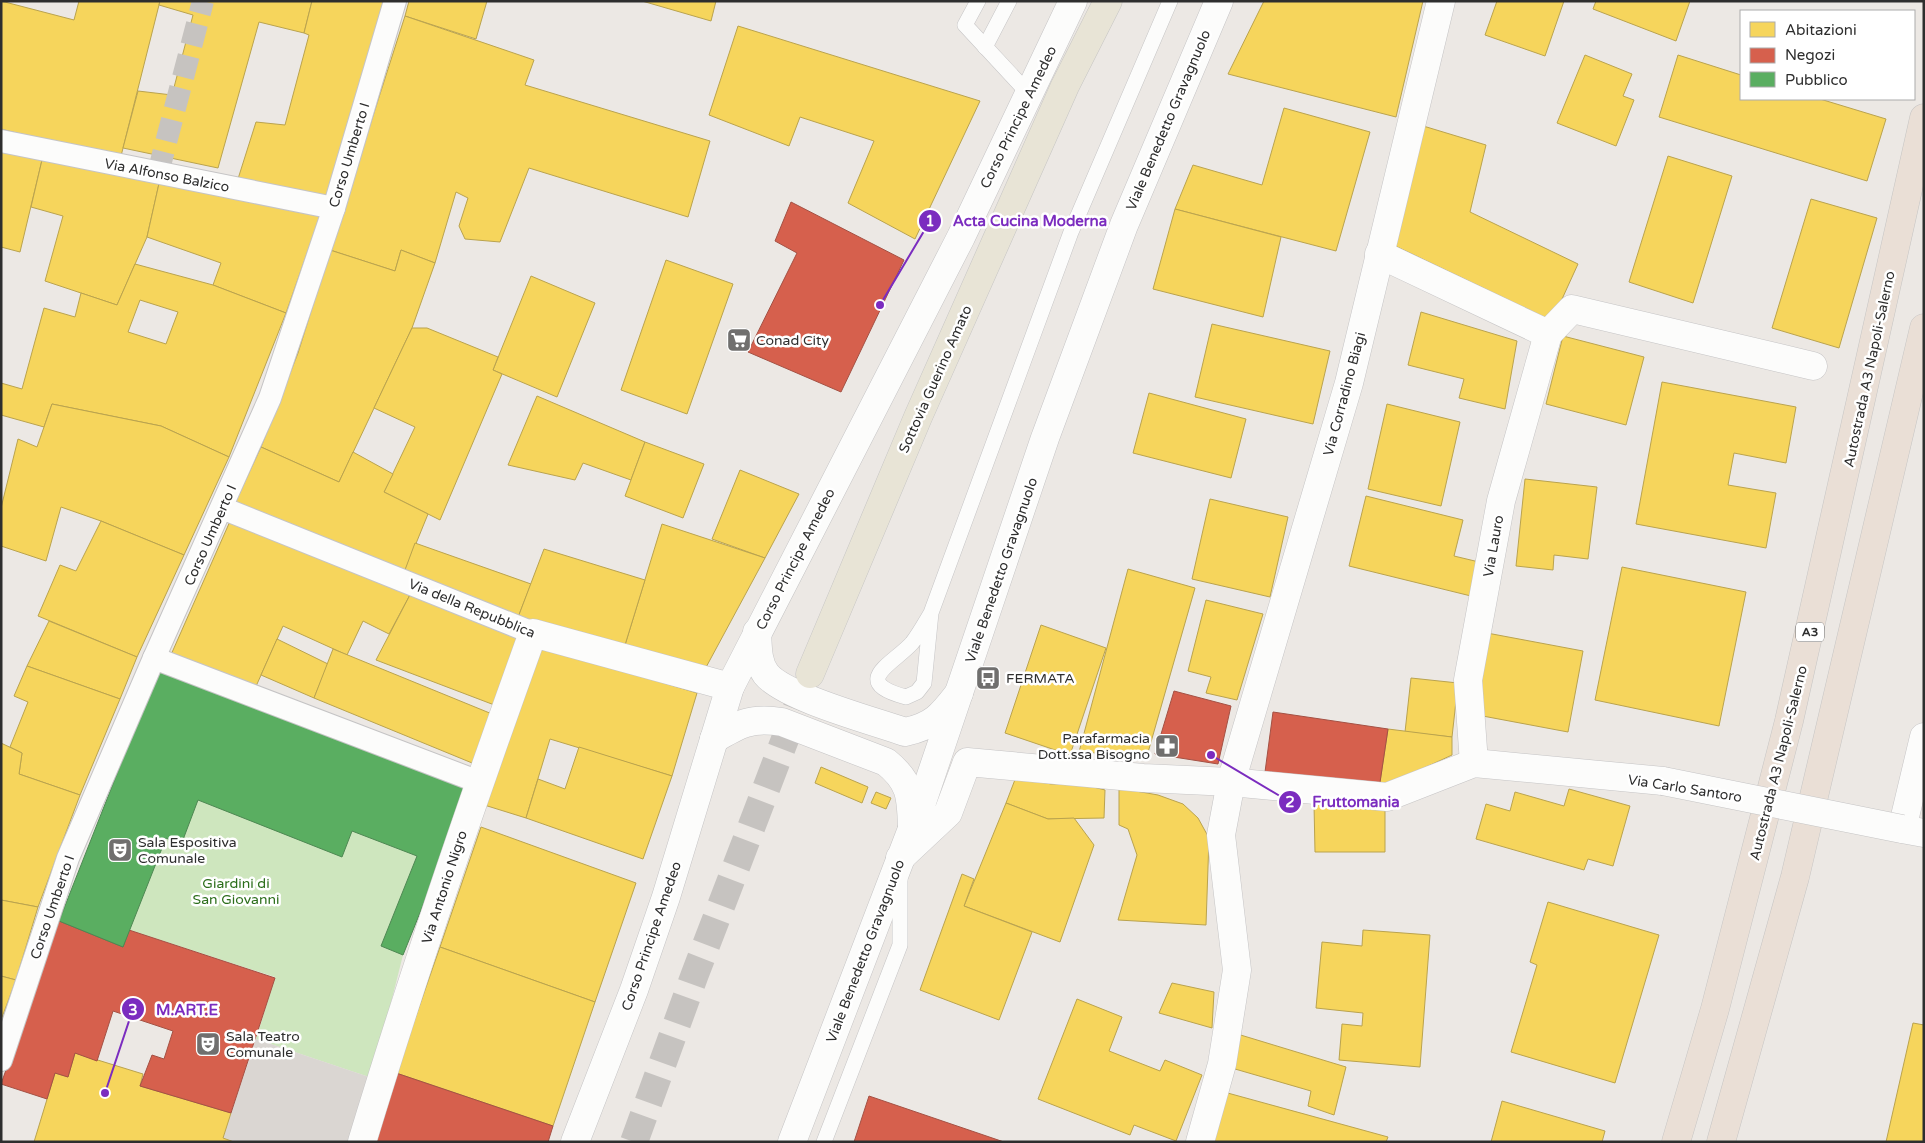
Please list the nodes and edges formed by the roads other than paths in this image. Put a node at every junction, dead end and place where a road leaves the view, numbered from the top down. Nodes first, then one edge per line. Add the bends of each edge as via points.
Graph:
1 (395, 1) edge
2 (978, 1) edge
3 (1009, 1) edge
4 (1073, 1) edge
5 (1092, 1) edge
6 (1108, 1) edge
7 (1170, 1) edge
8 (1219, 1) edge
9 (1441, 1) edge
10 (985, 47) junction
11 (1065, 86) junction
12 (1029, 94) junction
13 (1924, 118) edge
14 (1, 141) edge
15 (334, 208) junction
16 (1379, 254) junction
17 (1924, 328) edge
18 (1548, 334) junction
19 (1813, 366) dead end
20 (222, 508) junction
21 (931, 613) junction
22 (757, 632) junction
23 (533, 634) junction
24 (154, 658) junction
25 (810, 674) tunnel mouth
26 (730, 687) junction
27 (960, 692) junction
28 (1924, 737) edge
29 (714, 739) junction
30 (1474, 763) junction
31 (479, 782) junction
32 (1230, 782) junction
33 (912, 827) junction
34 (1913, 831) edge
35 (900, 858) junction
36 (1, 1060) edge
37 (362, 1142) edge
38 (575, 1142) edge
39 (792, 1142) edge
40 (824, 1142) edge
41 (1200, 1142) edge
42 (1676, 1142) edge
43 (1721, 1142) edge

1 - 15 street, Corso Umberto I
2 - 10 lane via 965,25
3 - 10 lane
4 - 12 street, Corso Principe Amedeo
5 - 11 main road, Sottovia Guerino Amato
6 - 11 main road, Sottovia Guerino Amato
7 - 21 lane via 1071,232
8 - 27 street, Viale Benedetto Gravagnuolo via 1124,225 1045,438
9 - 16 street, Via Corradino Biagi
10 - 12 lane
11 - 25 main road, Sottovia Guerino Amato via 918,417
12 - 22 street, Corso Principe Amedeo via 961,237
13 - 42 highway, Autostrada A3 Napoli-Salerno / A3 via 1790,721 1715,1009
14 - 15 street, Via Alfonso Balzico
15 - 20 street, Corso Umberto I via 270,398
16 - 18 street
16 - 32 street, Via Corradino Biagi via 1349,383
17 - 43 highway via 1795,877
18 - 19 street, Via Lauro via 1572,309
18 - 30 street, Via Lauro via 1501,501 1468,680
20 - 23 street, Via della Repubblica
20 - 24 street, Corso Umberto I
21 - 21 lane via 913,642 882,668 880,685 886,692 906,697 917,692 924,683
22 - 26 street, Corso Principe Amedeo
22 - 27 street via 765,672 786,690 905,732 922,728 941,717
23 - 26 street, Via della Repubblica
23 - 31 street, Via Antonio Nigro
24 - 31 street
24 - 36 street, Corso Umberto I via 68,858
26 - 29 street, Corso Principe Amedeo
27 - 33 street, Viale Benedetto Gravagnuolo
28 - 34 street
29 - 33 street via 745,722 764,719 782,722 886,762 900,773 908,786
29 - 38 street, Corso Principe Amedeo via 634,990
30 - 32 street via 1386,797
30 - 34 street, Via Carlo Santoro, bridge via 1663,781
31 - 37 street, Via Antonio Nigro
32 - 35 street via 1143,778 966,762 948,813
32 - 41 street, Via Corradino Biagi via 1221,835 1237,970 1222,1064
33 - 35 street, Viale Benedetto Gravagnuolo
35 - 39 street, Viale Benedetto Gravagnuolo
35 - 40 lane via 900,945

